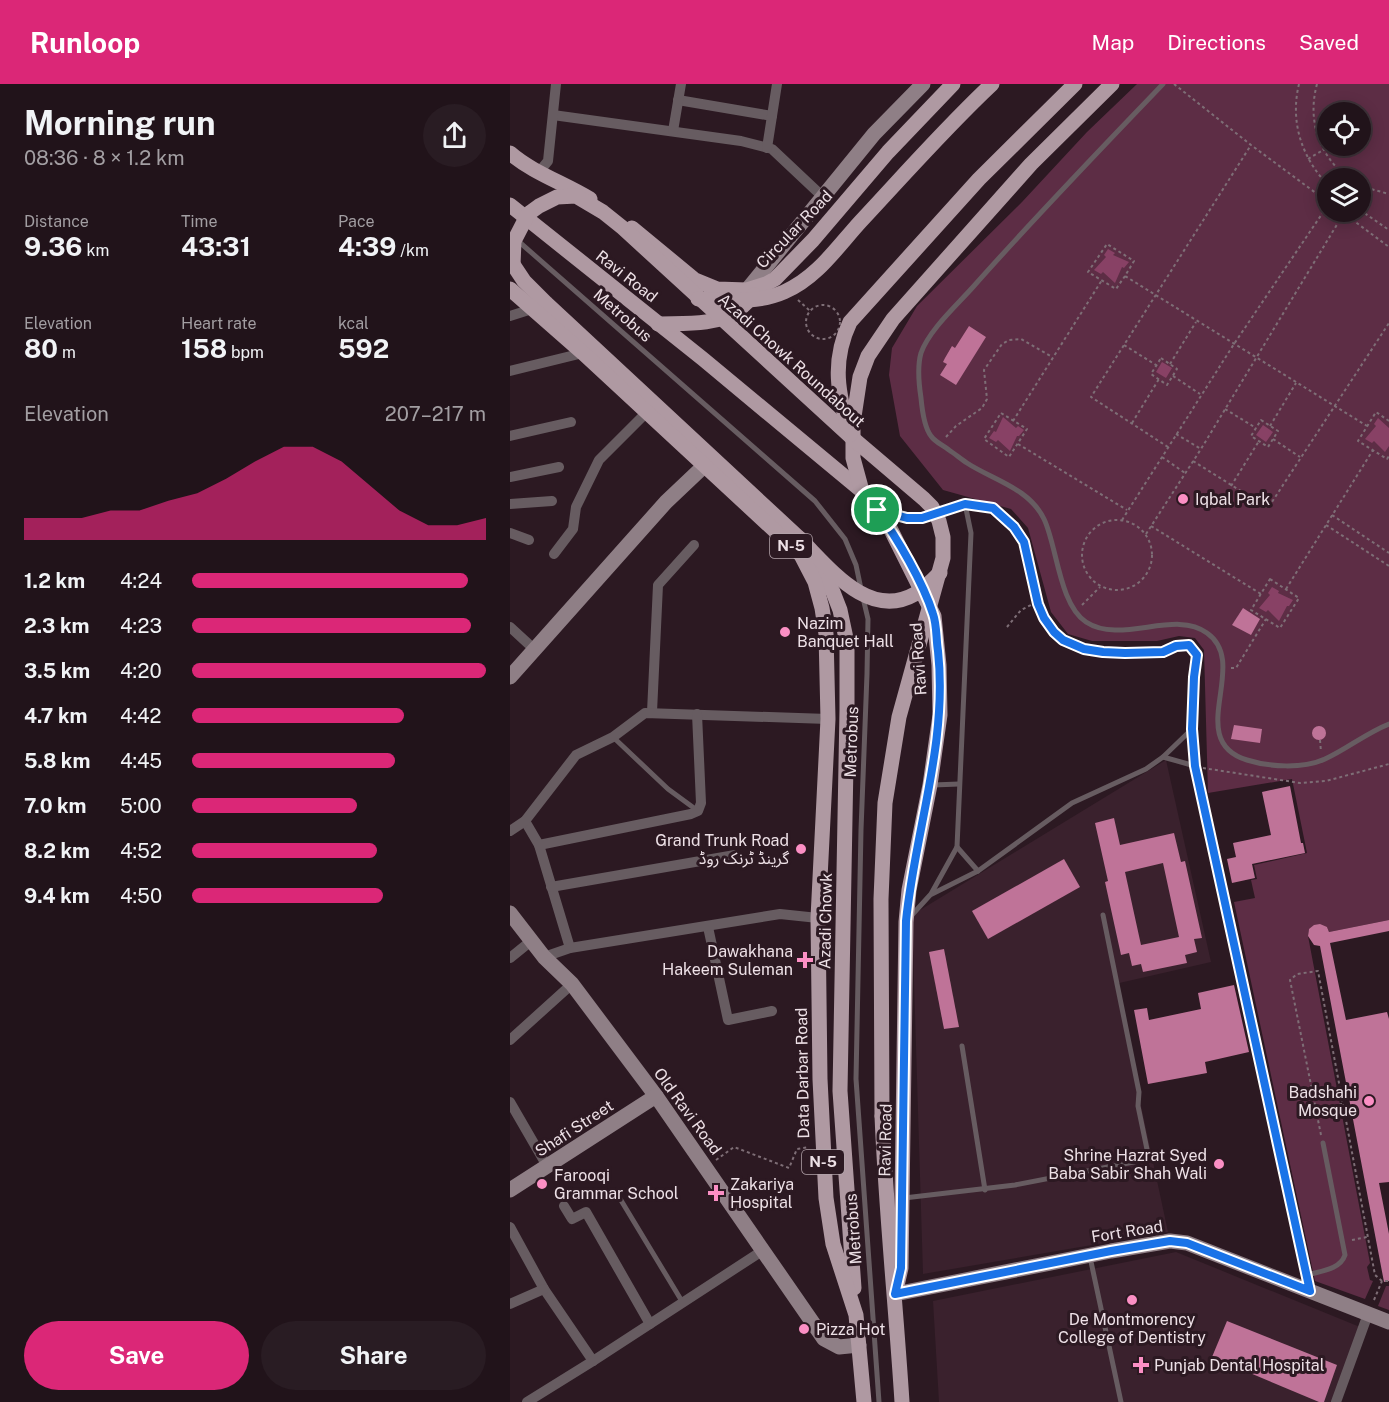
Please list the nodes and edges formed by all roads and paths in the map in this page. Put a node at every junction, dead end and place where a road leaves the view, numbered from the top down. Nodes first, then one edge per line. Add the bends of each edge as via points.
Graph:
1 (556, 84) edge
2 (681, 84) edge
3 (777, 84) edge
4 (923, 84) edge
5 (953, 84) edge
6 (992, 84) edge
7 (1075, 84) edge
8 (1112, 84) edge
9 (1163, 84) edge
10 (1174, 84) edge
11 (1299, 84) edge
12 (1317, 84) edge
13 (678, 100) junction
14 (553, 115) junction
15 (772, 116) junction
16 (673, 131) junction
17 (1317, 134) edge
18 (1251, 145) junction
19 (767, 148) junction
20 (510, 153) edge
21 (1317, 154) edge
22 (1327, 156) edge
23 (510, 159) edge
24 (1308, 159) junction
25 (1337, 168) edge
26 (539, 172) junction
27 (1317, 174) edge
28 (1371, 189) edge
29 (1317, 195) edge
30 (1389, 195) edge
31 (576, 196) junction
32 (823, 196) junction
33 (510, 205) edge
34 (1371, 218) edge
35 (1317, 220) edge
36 (1337, 222) edge
37 (1356, 222) edge
38 (1389, 230) edge
39 (510, 234) edge
40 (1389, 247) edge
41 (512, 262) edge
42 (1125, 276) junction
43 (1101, 280) junction
44 (766, 284) junction
45 (510, 289) edge
46 (747, 290) junction
47 (1155, 296) junction
48 (698, 299) junction
49 (532, 309) junction
50 (510, 316) edge
51 (1196, 322) junction
52 (1389, 322) edge
53 (658, 324) junction
54 (807, 329) joint
55 (1234, 344) junction
56 (1124, 345) junction
57 (583, 353) junction
58 (1052, 357) junction
59 (1257, 357) junction
60 (1170, 364) junction
61 (1156, 365) junction
62 (510, 371) edge
63 (1173, 376) junction
64 (1159, 380) junction
65 (1296, 382) junction
66 (1202, 395) junction
67 (1333, 406) junction
68 (1225, 409) junction
69 (646, 413) junction
70 (1013, 421) junction
71 (1389, 421) edge
72 (571, 422) dead end
73 (1131, 423) junction
74 (1270, 426) junction
75 (1367, 426) junction
76 (1256, 428) junction
77 (1176, 434) junction
78 (510, 436) edge
79 (850, 436) junction
80 (1273, 439) junction
81 (1259, 441) junction
82 (940, 444) junction
83 (1018, 444) junction
84 (1168, 447) junction
85 (1201, 449) junction
86 (1373, 450) junction
87 (1389, 456) edge
88 (1162, 457) junction
89 (1300, 457) junction
90 (1193, 461) junction
91 (704, 466) junction
92 (559, 467) dead end
93 (1185, 473) junction
94 (510, 477) edge
95 (1231, 486) junction
96 (862, 491) junction
97 (552, 501) dead end
98 (510, 504) edge
99 (965, 504) junction
100 (877, 510) junction
101 (1127, 510) junction
102 (1332, 515) junction
103 (1122, 520) junction
104 (1325, 525) junction
105 (1151, 526) junction
106 (510, 533) edge
107 (1146, 534) junction
108 (799, 538) junction
109 (529, 540) dead end
110 (694, 545) dead end
111 (1389, 553) edge
112 (554, 554) dead end
113 (1389, 566) edge
114 (940, 573) junction
115 (1286, 589) junction
116 (1261, 594) junction
117 (1038, 604) junction
118 (1266, 619) junction
119 (510, 627) edge
120 (1007, 627) dead end
121 (535, 650) junction
122 (1222, 669) junction
123 (510, 677) edge
124 (652, 712) junction
125 (697, 714) junction
126 (828, 719) junction
127 (1389, 724) edge
128 (1192, 729) junction
129 (613, 737) junction
130 (1163, 757) junction
131 (1195, 766) junction
132 (930, 784) junction
133 (959, 784) junction
134 (698, 811) junction
135 (525, 820) junction
136 (510, 831) edge
137 (539, 845) junction
138 (957, 847) junction
139 (735, 855) dead end
140 (978, 871) junction
141 (551, 886) junction
142 (931, 894) junction
143 (510, 913) edge
144 (1103, 915) dead end
145 (818, 918) junction
146 (906, 921) junction
147 (708, 927) junction
148 (531, 941) junction
149 (570, 948) junction
150 (544, 957) junction
151 (510, 958) edge
152 (572, 984) junction
153 (772, 1011) dead end
154 (510, 1040) edge
155 (962, 1046) dead end
156 (656, 1096) junction
157 (510, 1102) edge
158 (1343, 1104) junction
159 (1316, 1109) junction
160 (1323, 1143) joint
161 (822, 1145) junction
162 (547, 1166) junction
163 (707, 1167) junction
164 (510, 1190) edge
165 (985, 1190) junction
166 (616, 1192) dead end
167 (903, 1198) junction
168 (564, 1206) dead end
169 (510, 1227) edge
170 (1368, 1236) junction
171 (1344, 1242) junction
172 (762, 1251) junction
173 (1090, 1255) junction
174 (1382, 1281) junction
175 (1389, 1281) edge
176 (1308, 1283) junction
177 (544, 1288) junction
178 (895, 1294) junction
179 (510, 1304) edge
180 (683, 1304) junction
181 (1368, 1314) junction
182 (856, 1316) junction
183 (1389, 1322) edge
184 (650, 1324) junction
185 (859, 1345) junction
186 (593, 1361) junction
187 (527, 1402) edge
188 (864, 1402) edge
189 (879, 1402) edge
190 (902, 1402) edge
191 (1121, 1402) edge
192 (1336, 1402) edge

1 - 14 street
2 - 13 street
3 - 15 street
4 - 32 street via 874,134
5 - 44 main road, Circular Road via 813,240
6 - 48 main road, bridge via 811,276 771,297
7 - 79 main road, bridge via 979,179 850,322 840,350 838,384
8 - 96 main road via 1031,164 893,319 868,356 860,378 853,423 853,458
9 - 82 lane via 934,330 921,354 919,383 930,436
10 - 18 path
11 - 24 path via 1295,124
12 - 17 path via 1313,115
13 - 15 street
13 - 16 street
14 - 16 street
14 - 26 street via 548,161
15 - 19 street
16 - 19 street
18 - 29 path
18 - 47 path
19 - 32 street
20 - 26 main road, Circular Road
21 - 24 path
22 - 25 path
23 - 31 main road
24 - 27 path
26 - 46 main road, Circular Road via 621,218 696,280 717,289
28 - 30 path
31 - 41 main road, bridge via 549,200 528,214 514,241
31 - 48 main road, Azadi Chowk Roundabout, bridge via 623,228
32 - 46 street
33 - 53 main road, Ravi Road
34 - 38 path
35 - 55 path
36 - 59 path
37 - 40 path
39 - 189 lane, Metrobus via 815,501 845,539 856,565 868,619 856,1079
41 - 108 main road via 546,303
42 - 43 path via 1116,289
42 - 43 path via 1134,261 1107,244 1088,272
42 - 47 path
43 - 58 path
44 - 46 main road, Circular Road
44 - 53 main road via 737,311 720,319
45 - 49 main road, N-5
47 - 51 path
47 - 56 path
48 - 79 main road, Azadi Chowk Roundabout, bridge
49 - 50 street
49 - 57 main road, N-5
51 - 55 path
51 - 60 path
52 - 67 path
53 - 96 main road, Ravi Road
54 - 54 path via 822,340 831,338 838,332 840,315 826,304 817,306 806,319
55 - 59 path
55 - 66 path
56 - 61 path
56 - 73 path via 1091,397
57 - 62 street
57 - 69 main road, N-5
58 - 70 path
58 - 82 path via 1021,339 1002,344 984,370 987,399 982,408 956,426
59 - 65 path
59 - 68 path
60 - 61 path via 1161,358
60 - 63 path via 1177,369
61 - 64 path via 1150,374
63 - 64 path via 1167,385
63 - 66 path
64 - 73 path
65 - 67 path
65 - 74 path
66 - 77 path
67 - 75 path
67 - 89 path
68 - 76 path
68 - 85 path
69 - 91 main road, N-5
69 - 112 street via 599,460 576,507 573,529
70 - 83 path via 1027,429
70 - 83 path via 1001,413 984,439 1010,457
71 - 75 path via 1376,412
72 - 78 street
73 - 84 path
74 - 76 path via 1261,420
74 - 80 path via 1278,430
75 - 86 path via 1358,441
76 - 81 path via 1251,436
77 - 84 path
77 - 85 path
79 - 114 main road, Azadi Chowk Roundabout, bridge via 932,507 943,537
80 - 81 path via 1268,447
80 - 89 path
81 - 95 path
82 - 122 lane via 968,464 1008,483 1031,502 1043,517 1066,592 1085,621 1121,629 1196,626 1218,644
83 - 101 path
84 - 88 path
85 - 90 path
86 - 87 path via 1387,459
86 - 102 path
88 - 93 path
88 - 101 path
89 - 95 path via 1268,508
90 - 93 path
90 - 95 path
91 - 121 street via 666,502
91 - 126 main road, N-5 via 801,555 809,569 826,634
92 - 94 street
93 - 105 path
96 - 100 main road, Ravi Road
97 - 98 street
99 - 100 lane via 922,518
99 - 117 lane via 993,508 1014,527 1024,542
99 - 133 lane via 971,533
100 - 132 main road, Ravi Road via 934,616 940,716
101 - 103 path
102 - 104 path
102 - 111 path
103 - 107 path
103 - 107 path via 1096,526 1085,540 1083,566 1100,586 1119,591 1144,579 1153,552
104 - 113 path
104 - 115 path
105 - 107 path
105 - 116 path
106 - 109 street
108 - 114 main road, bridge via 850,587 876,600 908,597
108 - 182 main road, Azadi Chowk, bridge via 833,592 847,643 840,1091
110 - 124 street via 657,585
114 - 178 main road, bridge via 899,717 885,803 881,899 882,1116
115 - 116 path via 1270,579
115 - 118 path via 1299,598 1280,628
116 - 118 path via 1251,609
117 - 120 path via 1021,610
117 - 128 lane via 1054,632 1084,649 1154,653 1189,645 1197,655
118 - 122 path via 1236,668
119 - 121 street
121 - 123 street
122 - 127 lane via 1219,737 1225,748 1247,760 1275,765 1308,764
124 - 125 street
124 - 129 street
125 - 126 street
125 - 134 street via 701,803
126 - 145 main road, N-5
128 - 130 lane
128 - 131 lane
129 - 134 lane via 668,789
129 - 135 street via 576,755
130 - 131 lane
130 - 140 lane via 1146,769 1072,803
131 - 176 lane
132 - 133 lane
132 - 146 main road, Ravi Road
133 - 138 lane
134 - 137 street
135 - 136 street
135 - 137 street
137 - 141 street
138 - 140 lane
138 - 142 lane
139 - 141 street
140 - 142 lane
141 - 149 street
142 - 146 lane
143 - 148 street, Old Ravi Road
144 - 165 lane via 1140,1092 1138,1106 1149,1159
145 - 147 street via 780,914
145 - 161 main road, Data Darbar Road / N-5
146 - 167 main road, Ravi Road
147 - 149 street
147 - 153 street via 728,1020
148 - 150 street, Old Ravi Road
148 - 151 street
149 - 150 street
150 - 152 street, Old Ravi Road
152 - 154 street
152 - 156 street, Old Ravi Road
155 - 165 lane
156 - 162 street, Shafi Street
156 - 163 street, Old Ravi Road
157 - 162 street
158 - 159 path
158 - 159 path via 1318,971 1297,974 1290,980
158 - 170 path
159 - 160 path
160 - 171 lane
161 - 163 path via 797,1149 789,1168 734,1147
161 - 182 main road, Data Darbar Road / N-5 via 833,1244
162 - 164 street, Shafi Street
163 - 172 street, Old Ravi Road
165 - 167 lane
166 - 180 lane
167 - 178 main road, Ravi Road via 901,1268
168 - 184 street via 572,1219 586,1212
169 - 177 street
170 - 171 path
170 - 174 path via 1375,1275
171 - 176 lane via 1343,1262
172 - 180 street
172 - 185 street, Old Ravi Road via 824,1339 839,1347
173 - 176 street, Fort Road via 1170,1241 1187,1243
173 - 178 street, Fort Road
173 - 191 lane
174 - 175 path
174 - 181 path
176 - 181 street, Fort Road
177 - 179 street
177 - 186 street
178 - 190 main road
180 - 184 street
181 - 183 street, Fort Road
181 - 192 street
182 - 185 main road, Data Darbar Road / N-5
184 - 186 street
185 - 188 main road, Data Darbar Road / N-5
186 - 187 street

